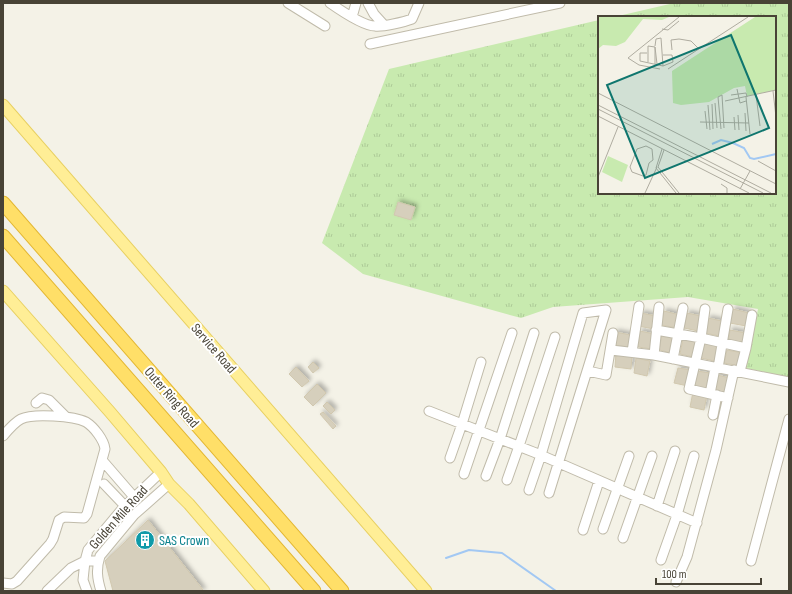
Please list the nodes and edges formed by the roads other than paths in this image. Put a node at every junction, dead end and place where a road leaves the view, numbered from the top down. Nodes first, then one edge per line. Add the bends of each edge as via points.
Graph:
1 (288, 3) edge
2 (330, 3) edge
3 (356, 3) edge
4 (368, 3) edge
5 (419, 3) edge
6 (560, 3) edge
7 (374, 7) edge
8 (352, 17) junction
9 (408, 20) junction
10 (388, 24) junction
11 (325, 26) dead end
12 (412, 35) junction
13 (394, 39) junction
14 (370, 44) dead end
15 (3, 105) edge
16 (3, 203) edge
17 (3, 236) edge
18 (3, 290) edge
19 (639, 306) dead end
20 (659, 308) dead end
21 (683, 308) dead end
22 (705, 309) dead end
23 (728, 309) dead end
24 (752, 315) dead end
25 (656, 330) junction
26 (534, 333) dead end
27 (614, 333) dead end
28 (512, 334) dead end
29 (678, 334) junction
30 (555, 337) dead end
31 (700, 338) junction
32 (722, 344) junction
33 (746, 348) junction
34 (611, 350) junction
35 (632, 352) junction
36 (654, 355) junction
37 (673, 359) junction
38 (481, 362) dead end
39 (695, 363) junction
40 (717, 368) junction
41 (588, 371) junction
42 (737, 371) junction
43 (789, 382) edge
44 (713, 394) junction
45 (728, 398) junction
46 (36, 402) dead end
47 (429, 411) dead end
48 (713, 415) dead end
49 (66, 417) junction
50 (789, 420) edge
51 (462, 424) junction
52 (478, 430) junction
53 (3, 436) edge
54 (500, 439) junction
55 (519, 446) junction
56 (675, 451) dead end
57 (541, 455) junction
58 (629, 456) dead end
59 (652, 456) dead end
60 (694, 456) dead end
61 (450, 458) dead end
62 (102, 460) junction
63 (559, 463) junction
64 (161, 472) junction
65 (464, 474) dead end
66 (486, 476) dead end
67 (507, 480) dead end
68 (599, 481) junction
69 (104, 484) dead end
70 (169, 484) junction
71 (617, 489) junction
72 (529, 490) dead end
73 (549, 493) dead end
74 (134, 497) junction
75 (637, 497) junction
76 (125, 506) junction
77 (657, 506) junction
78 (677, 514) junction
79 (696, 523) junction
80 (603, 529) dead end
81 (583, 530) dead end
82 (623, 538) dead end
83 (661, 560) dead end
84 (84, 561) junction
85 (98, 561) junction
86 (751, 561) dead end
87 (676, 582) dead end
88 (3, 583) edge
89 (47, 591) edge
90 (87, 591) edge
91 (101, 591) edge
92 (264, 591) edge
93 (314, 591) edge
94 (342, 591) edge
95 (426, 591) edge

1 - 11 street
2 - 8 street
3 - 8 street
4 - 7 street
5 - 9 street via 413,18
6 - 12 street
7 - 10 street
8 - 10 street via 374,26
9 - 10 street
9 - 12 street
10 - 13 street
12 - 13 street
13 - 14 street
15 - 95 main road, Service Road
16 - 94 highway, Outer Ring Road
17 - 93 highway, Outer Ring Road
18 - 64 main road
19 - 35 street
20 - 25 street
21 - 29 street
22 - 31 street
23 - 32 street
24 - 33 street
25 - 29 street
25 - 36 street
26 - 54 street
27 - 34 street
28 - 52 street
29 - 31 street
29 - 37 street
30 - 55 street
31 - 32 street
31 - 39 street
32 - 33 street
32 - 40 street
33 - 42 street
34 - 35 street
34 - 41 street via 606,375
35 - 36 street
36 - 37 street
37 - 39 street
38 - 51 street
39 - 40 street
39 - 44 street via 689,388
40 - 42 street
40 - 44 street
41 - 57 street via 606,310 582,313
41 - 63 street
42 - 43 street
42 - 45 street
44 - 45 street
44 - 48 street
45 - 79 street
46 - 49 street via 42,398 47,399
47 - 51 street
49 - 53 street via 42,415 22,418
49 - 62 street via 80,420 90,426 104,445
50 - 86 street
51 - 52 street
51 - 61 street
52 - 54 street
52 - 65 street
54 - 55 street
54 - 66 street
55 - 57 street
55 - 67 street
56 - 77 street
57 - 63 street
57 - 72 street
58 - 71 street
59 - 75 street
60 - 78 street
62 - 74 street
62 - 88 street via 86,516 61,518 50,544 17,581 12,584
63 - 68 street
63 - 73 street
64 - 70 main road
64 - 74 street, Golden Mile Road
68 - 71 street
68 - 81 street
69 - 76 street
70 - 85 street, Golden Mile Road via 134,515
70 - 92 main road
71 - 75 street
71 - 80 street
74 - 76 street, Golden Mile Road
75 - 77 street
75 - 82 street
76 - 84 street, Golden Mile Road via 88,550
77 - 78 street
78 - 79 street
78 - 83 street
79 - 87 street via 687,556
84 - 85 street
84 - 89 street via 71,568
84 - 90 street, Golden Mile Road via 83,580
85 - 91 street, Golden Mile Road via 97,577

